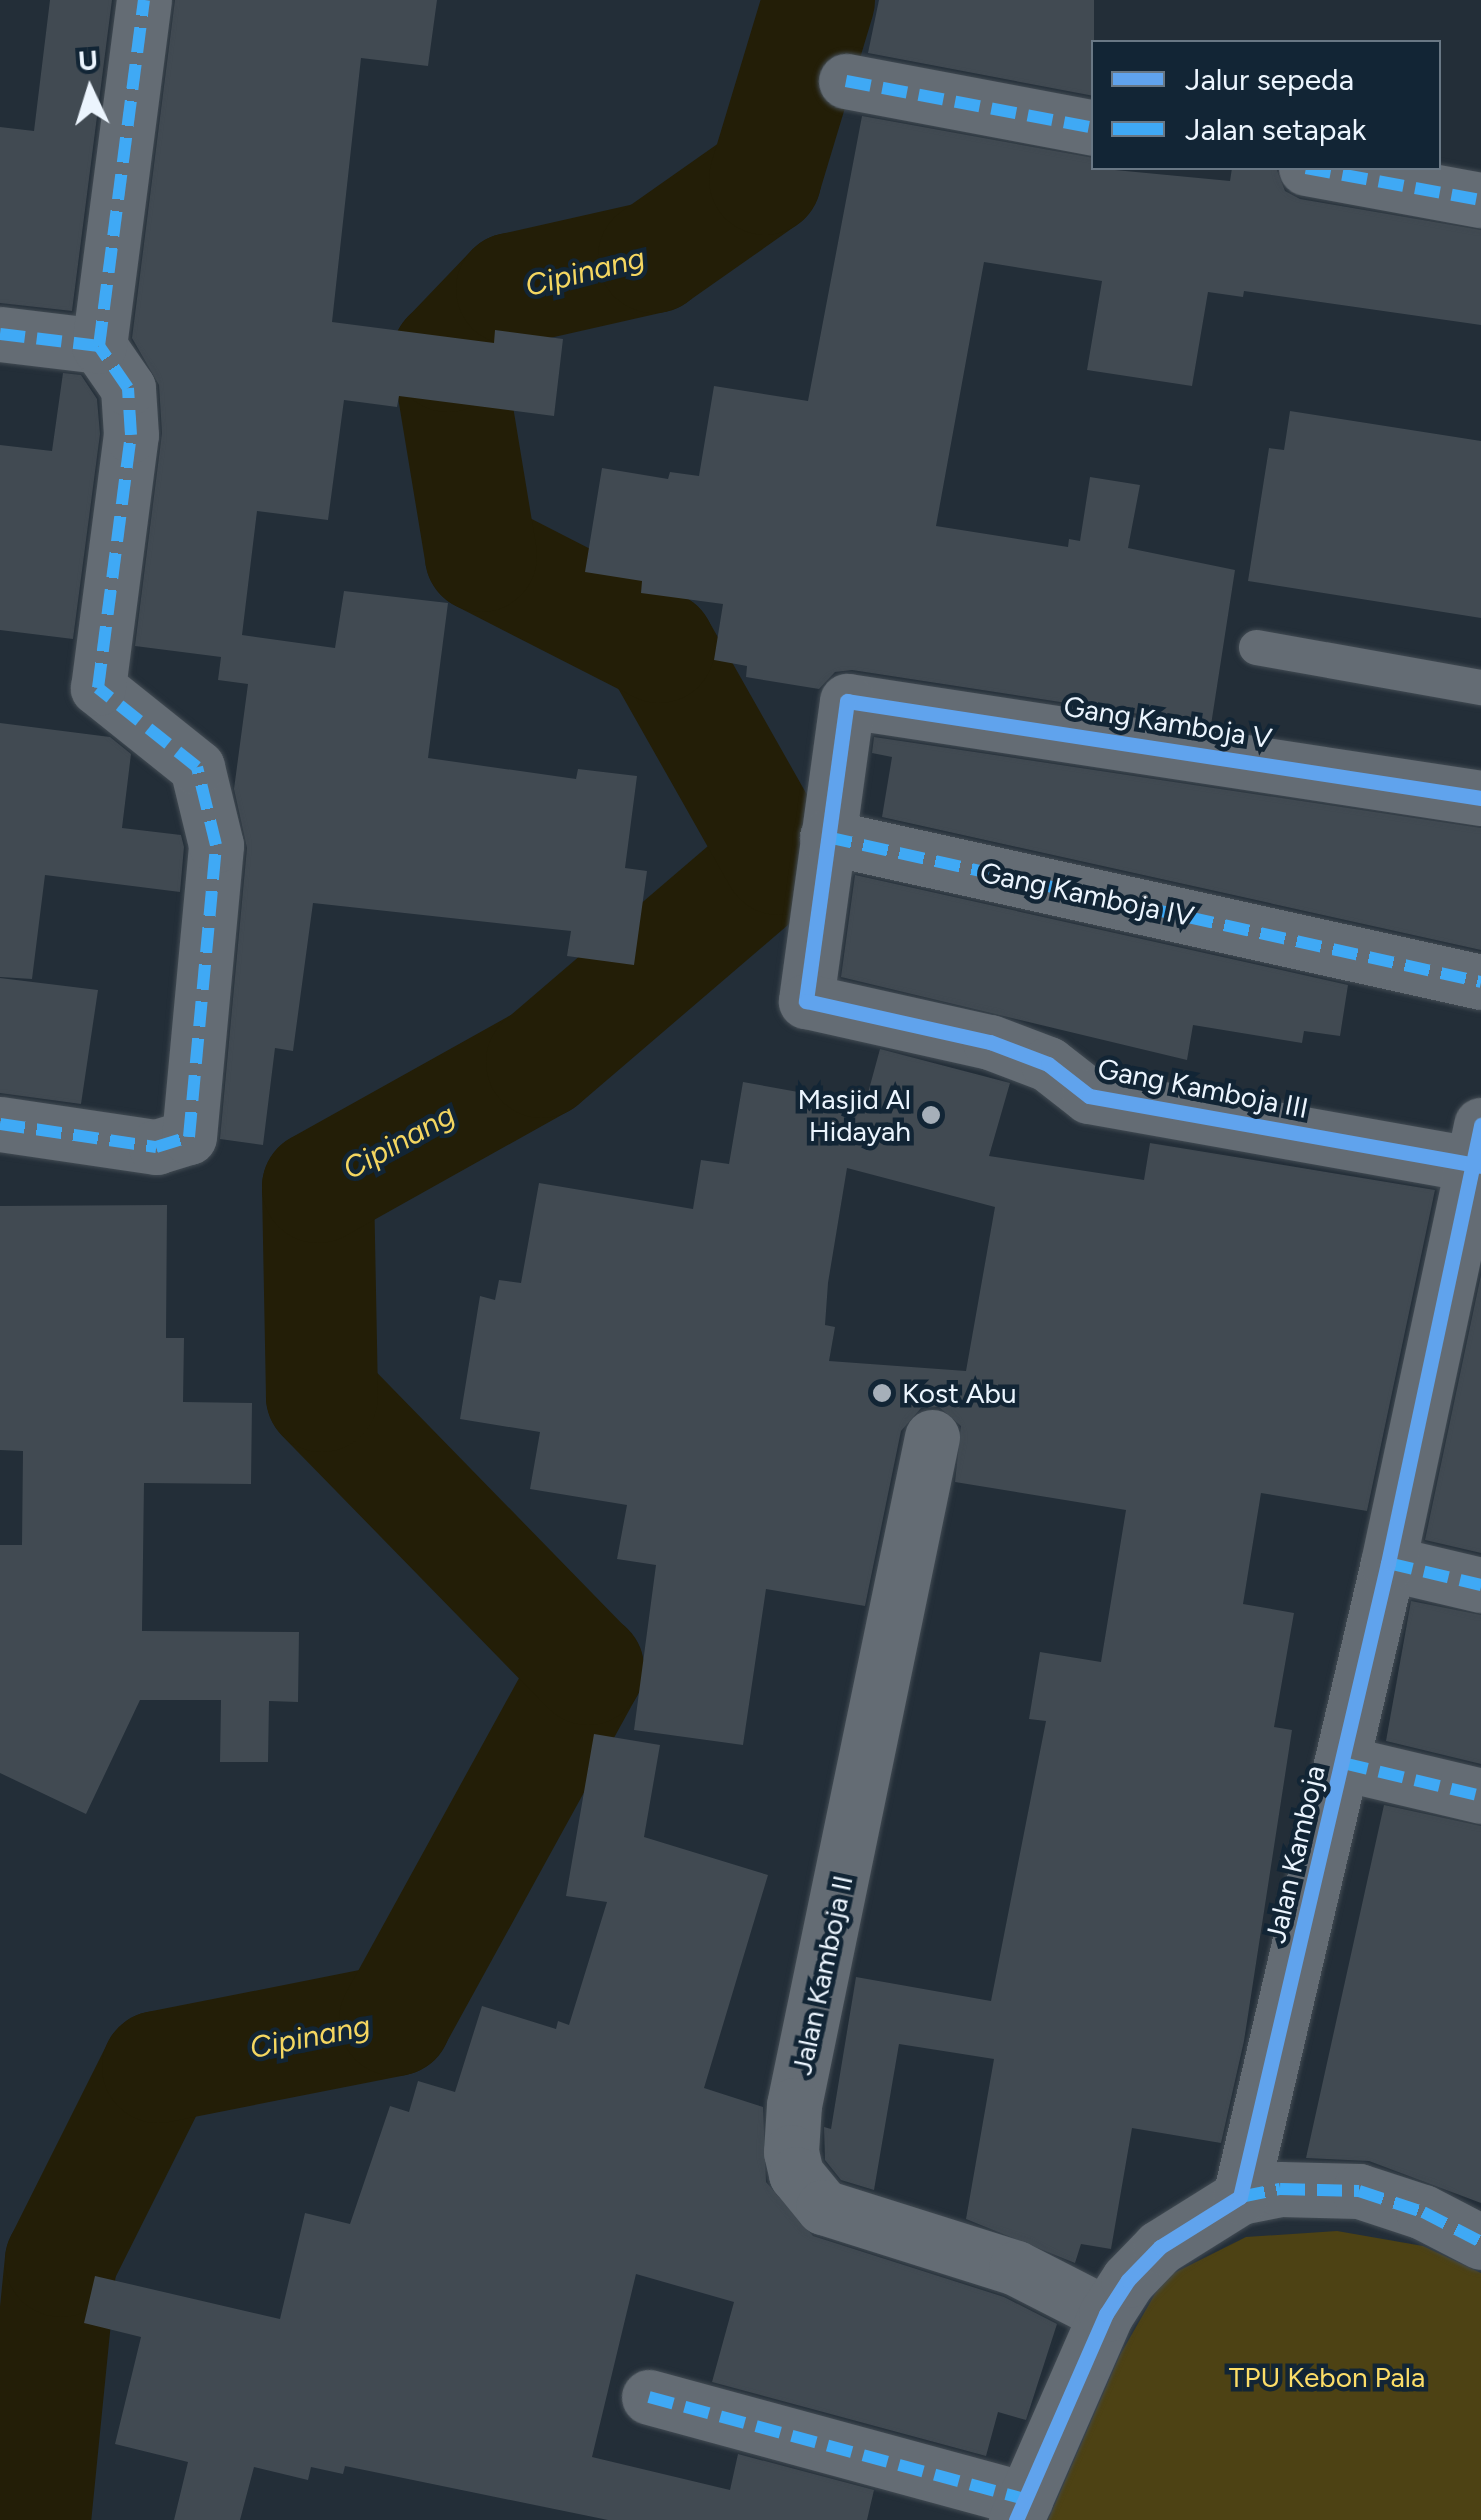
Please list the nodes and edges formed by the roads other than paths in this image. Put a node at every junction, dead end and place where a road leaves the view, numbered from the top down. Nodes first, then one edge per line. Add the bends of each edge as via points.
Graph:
1 (144, 0) edge
2 (846, 81) dead end
3 (1091, 127) edge
4 (1317, 170) edge
5 (1481, 200) edge
6 (0, 334) edge
7 (99, 346) junction
8 (1256, 648) dead end
9 (1481, 686) edge
10 (1481, 798) edge
11 (826, 837) junction
12 (1481, 982) edge
13 (0, 1124) edge
14 (1478, 1151) edge
15 (932, 1437) dead end
16 (1388, 1563) junction
17 (1481, 1586) edge
18 (1343, 1763) junction
19 (1481, 1796) edge
20 (1240, 2196) junction
21 (1481, 2242) edge
22 (1106, 2314) junction
23 (649, 2397) dead end
24 (1021, 2510) edge

1 - 7 street
2 - 3 street
4 - 5 street
6 - 7 street
7 - 13 street via 126,380 131,436 98,688 197,767 216,845 189,1137 156,1147
8 - 9 lane
10 - 11 street, Gang Kamboja V via 847,701
11 - 12 street, Gang Kamboja IV
11 - 14 street, Gang Kamboja III via 806,1001 990,1042 1048,1064 1088,1096
14 - 16 street, Jalan Kamboja
15 - 22 street, Jalan Kamboja II via 794,2105 791,2152 796,2174 823,2207 1016,2268
16 - 17 street
16 - 18 street, Jalan Kamboja
18 - 19 street
18 - 20 street, Jalan Kamboja
20 - 21 street via 1280,2188 1359,2192 1423,2212
20 - 22 street via 1160,2247
22 - 24 street
23 - 24 street

